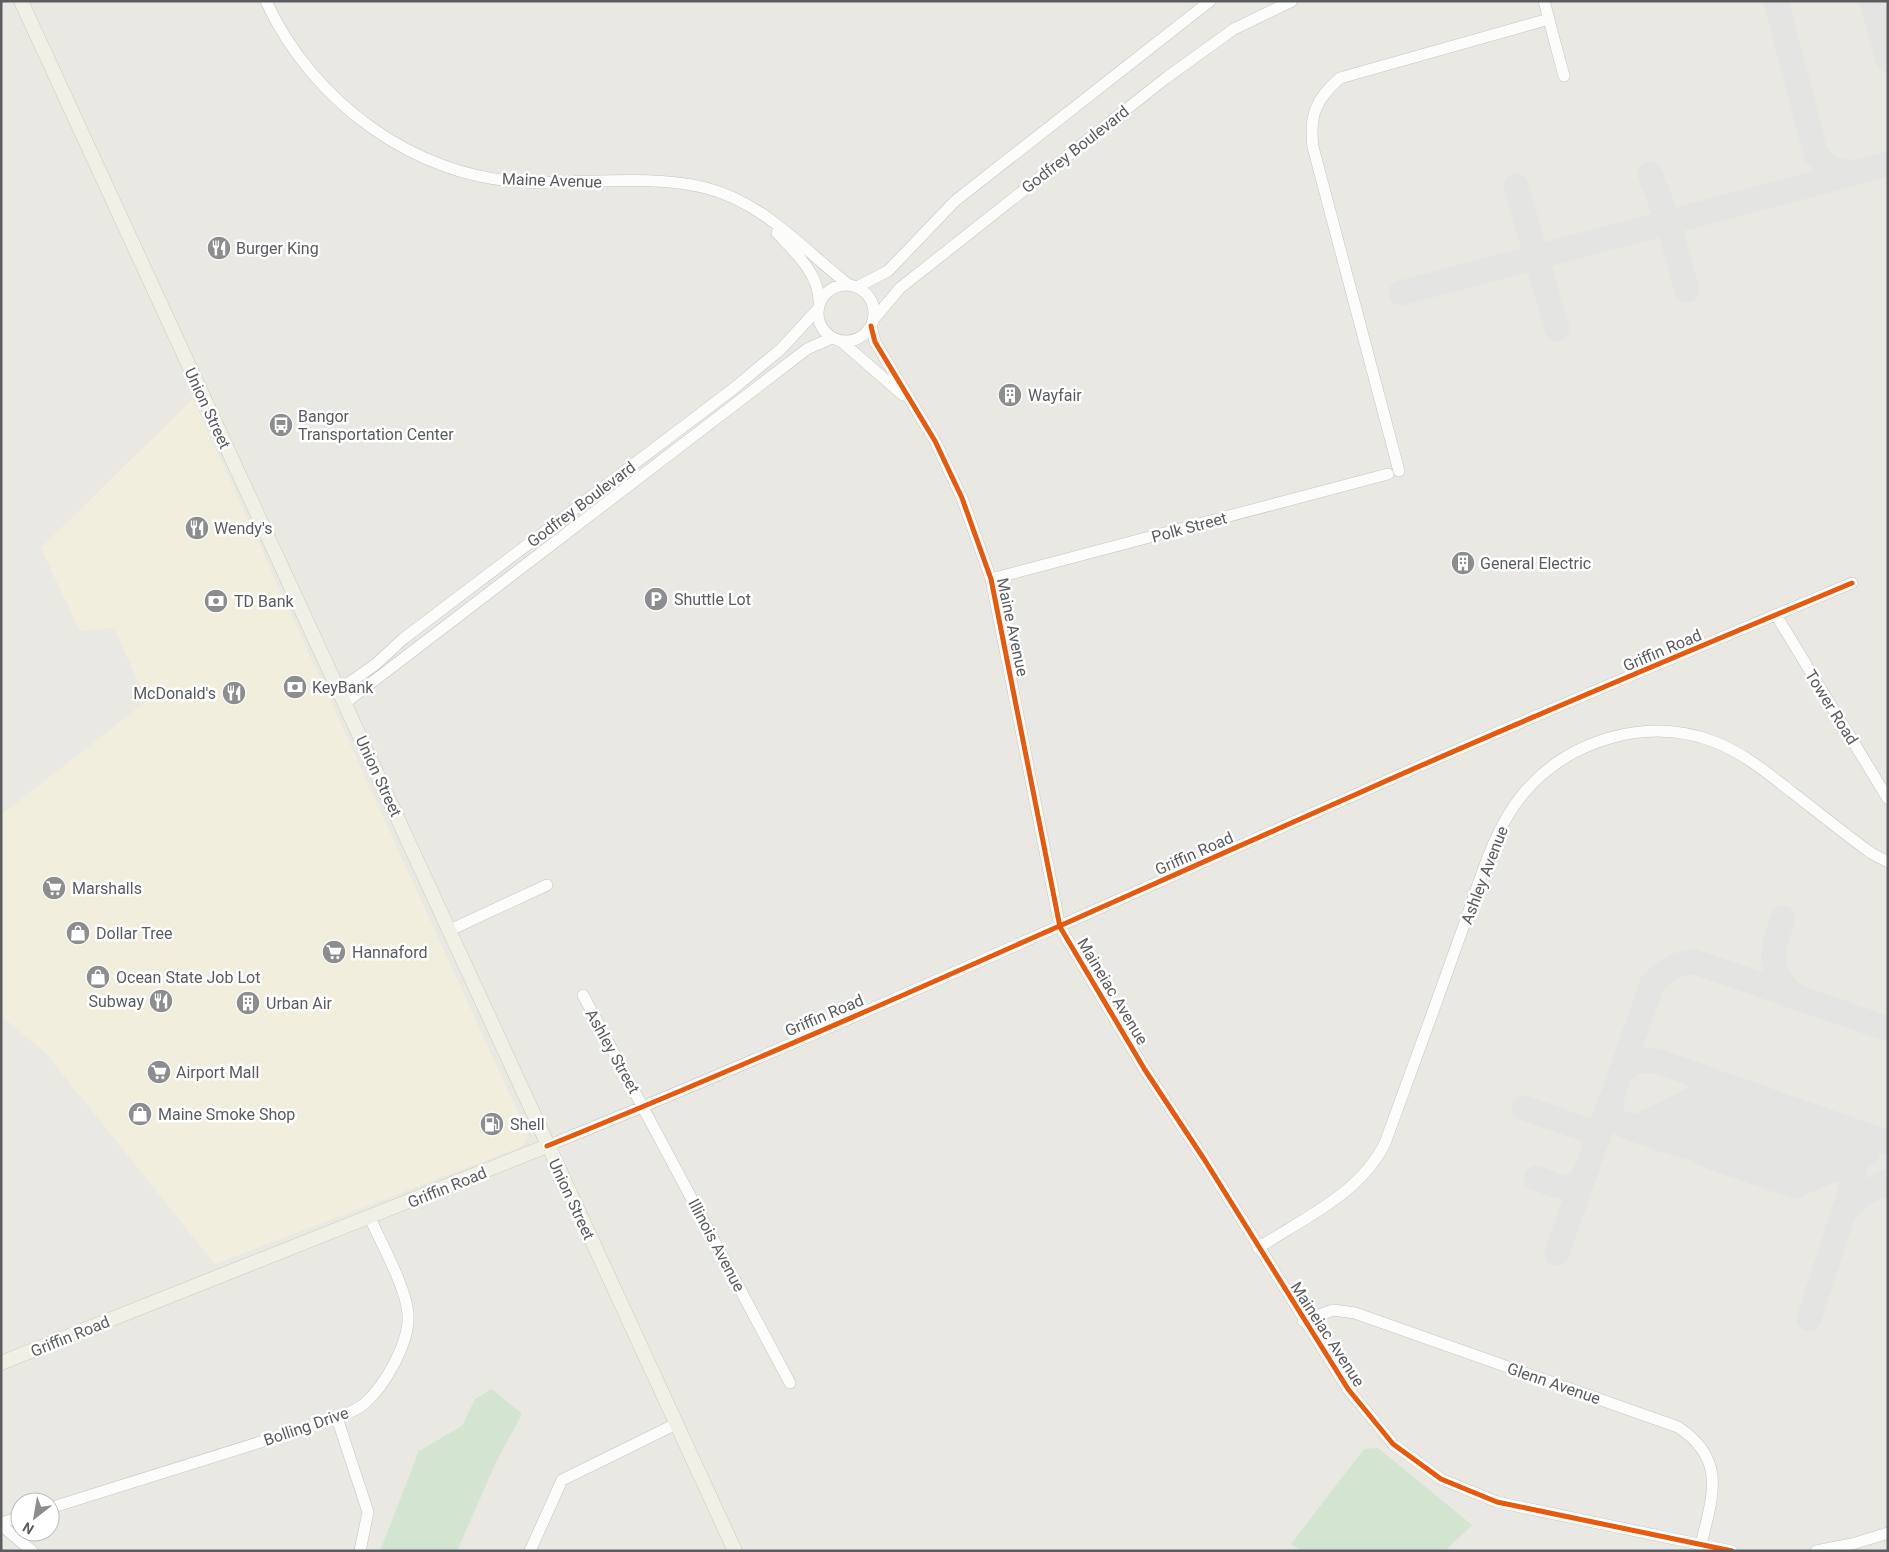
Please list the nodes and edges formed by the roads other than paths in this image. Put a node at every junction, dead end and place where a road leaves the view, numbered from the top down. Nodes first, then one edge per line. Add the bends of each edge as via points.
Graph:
1 (21, 1) edge
2 (266, 1) edge
3 (1210, 1) edge
4 (1292, 1) edge
5 (1544, 1) edge
6 (1549, 19) junction
7 (1564, 76) dead end
8 (756, 210) junction
9 (853, 286) junction
10 (818, 306) junction
11 (872, 322) junction
12 (836, 340) junction
13 (911, 400) junction
14 (991, 579) junction
15 (1852, 583) dead end
16 (1776, 615) junction
17 (342, 696) junction
18 (1888, 799) edge
19 (1888, 862) edge
20 (547, 884) dead end
21 (1060, 927) junction
22 (450, 930) junction
23 (583, 995) dead end
24 (644, 1107) junction
25 (547, 1146) junction
26 (370, 1218) junction
27 (1258, 1248) junction
28 (1303, 1321) junction
29 (1, 1363) edge
30 (790, 1383) dead end
31 (337, 1418) junction
32 (676, 1424) junction
33 (60, 1505) edge
34 (1, 1524) edge
35 (1888, 1533) edge
36 (1701, 1546) junction
37 (32, 1551) edge
38 (360, 1551) edge
39 (530, 1551) edge
40 (736, 1551) edge
41 (1732, 1551) edge
42 (1816, 1551) edge

1 - 17 main road, Union Street
2 - 8 street, Maine Avenue via 284,39 322,86 362,122 438,164 523,182 680,183 726,194
3 - 9 street, Godfrey Boulevard via 955,201 888,271
4 - 11 street, Godfrey Boulevard via 1234,29 1166,78 900,288
5 - 6 street
6 - 7 street
6 - 14 street, Polk Street via 1340,78 1329,88 1315,110 1310,125 1313,146 1393,473
8 - 9 street, Maine Avenue
8 - 10 street, Maine Avenue via 805,265 819,290
9 - 10 street via 831,289
9 - 11 street via 869,297
10 - 12 street via 820,326
10 - 17 street, Godfrey Boulevard via 781,349 733,389 403,639
11 - 12 street via 860,338
11 - 13 street, Maine Avenue via 875,342
12 - 13 street, Maine Avenue
12 - 17 street, Godfrey Boulevard via 807,349
13 - 14 street, Maine Avenue via 962,498
14 - 21 street, Maine Avenue
15 - 16 street, Griffin Road
16 - 18 street, Tower Road
16 - 21 street, Griffin Road via 1362,791
17 - 22 main road, Union Street
19 - 27 street, Ashley Avenue via 1849,837 1752,760 1715,742 1683,734 1620,735 1578,749 1560,759 1524,793 1495,841 1377,1160 1347,1190
20 - 22 street
21 - 24 street, Griffin Road
21 - 27 street, Maineiac Avenue via 1145,1070
22 - 25 main road, Union Street
23 - 24 street, Ashley Street
24 - 25 street, Griffin Road
24 - 30 street, Illinois Avenue
25 - 26 main road, Griffin Road
25 - 32 main road, Union Street
26 - 29 main road, Griffin Road
26 - 31 street, Bolling Drive via 402,1290 408,1314 401,1347 388,1378 363,1405
27 - 28 street, Maineiac Avenue
28 - 36 street, Maineiac Avenue via 1348,1389 1393,1444 1441,1479 1497,1502
28 - 36 street, Glenn Avenue via 1333,1310 1355,1313 1678,1427 1705,1451 1712,1468 1713,1485
31 - 33 street, Bolling Drive
31 - 38 street via 368,1512
32 - 39 street via 562,1480
32 - 40 main road, Union Street
34 - 37 street
35 - 42 street
36 - 41 street, Maineiac Avenue

